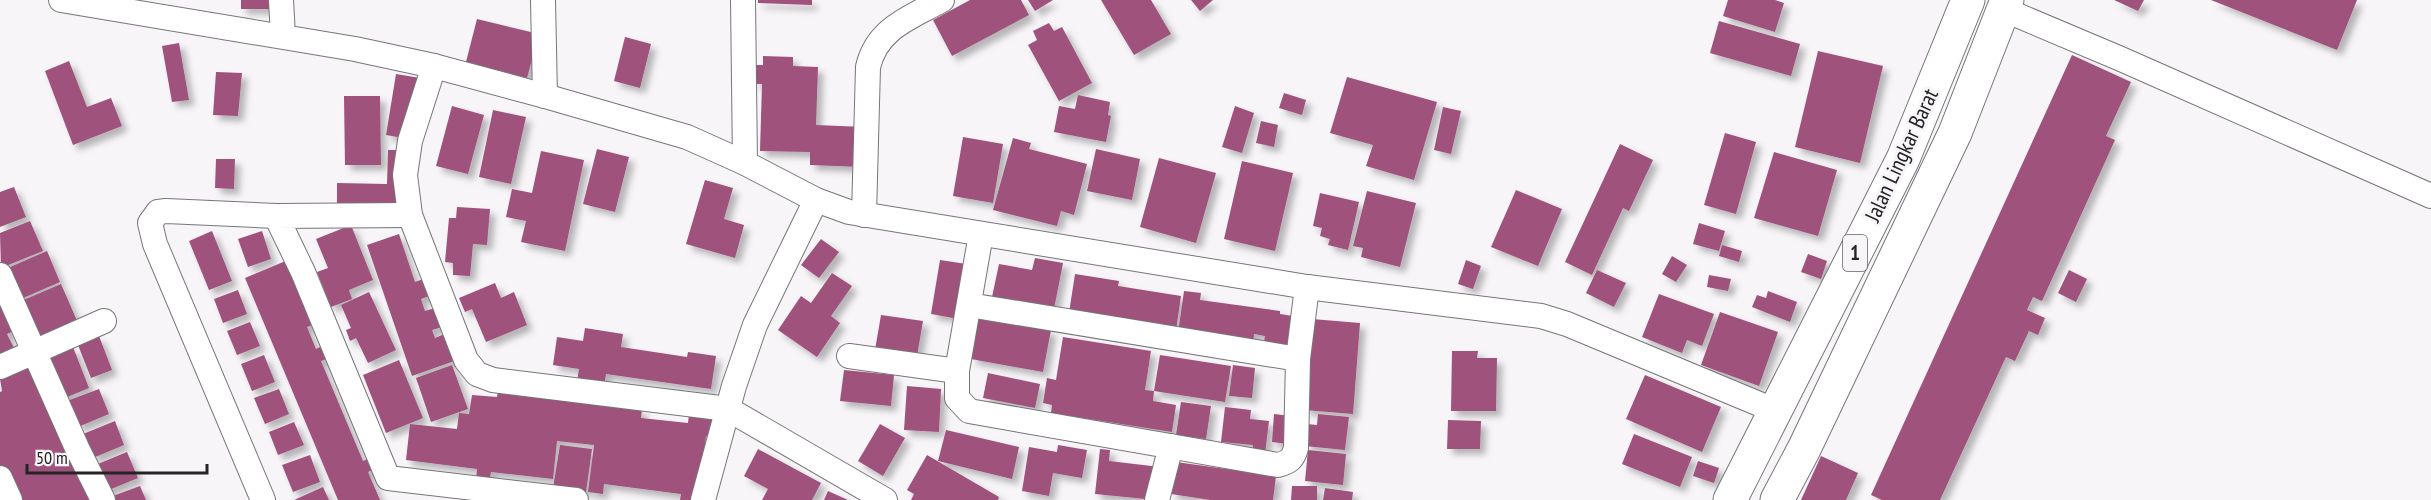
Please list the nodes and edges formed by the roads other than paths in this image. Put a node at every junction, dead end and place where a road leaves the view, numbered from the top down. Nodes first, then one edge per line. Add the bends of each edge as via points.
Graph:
1 (62, 0) edge
2 (281, 0) edge
3 (543, 0) edge
4 (743, 0) edge
5 (942, 0) edge
6 (1968, 0) edge
7 (2006, 5) edge
8 (283, 36) junction
9 (434, 66) junction
10 (545, 96) junction
11 (745, 163) junction
12 (2431, 196) edge
13 (816, 200) junction
14 (410, 215) junction
15 (864, 215) junction
16 (276, 216) junction
17 (981, 234) junction
18 (0, 276) edge
19 (1307, 287) junction
20 (969, 305) junction
21 (104, 321) dead end
22 (34, 351) junction
23 (849, 356) dead end
24 (1298, 359) junction
25 (0, 367) edge
26 (957, 371) junction
27 (728, 409) junction
28 (1776, 411) junction
29 (1171, 446) junction
30 (0, 478) edge
31 (392, 489) edge
32 (1736, 489) edge
33 (1778, 498) edge
34 (10, 500) edge
35 (103, 500) edge
36 (263, 500) edge
37 (576, 500) edge
38 (703, 500) edge
39 (885, 500) edge
40 (1156, 500) edge

1 - 8 street
2 - 8 street
3 - 10 street
4 - 11 street
5 - 15 street via 904,21 873,48 868,67
6 - 28 highway, Jalan Lingkar Barat / 1 via 1903,159
7 - 12 street
7 - 33 highway, Jalan Lingkar Barat / 1 via 1955,133
8 - 9 street
9 - 10 street
9 - 14 street via 407,156
10 - 11 street via 676,133
11 - 13 street
13 - 15 street
13 - 27 street via 755,325
14 - 16 street
14 - 27 street via 466,360 482,377
15 - 17 street
16 - 31 street
16 - 36 street via 166,211 159,212 150,224
17 - 19 street
17 - 20 street
18 - 22 street
19 - 24 street
19 - 28 street via 1554,320
20 - 24 street
20 - 26 street
21 - 22 street
22 - 25 street
22 - 35 street
23 - 26 street
24 - 29 street via 1296,448 1288,462 1278,465
26 - 29 street via 957,398 969,411
27 - 38 street
27 - 39 street
28 - 32 highway, Jalan Lingkar Barat / 1
29 - 40 street
30 - 34 street
31 - 37 street
32 - 33 highway

